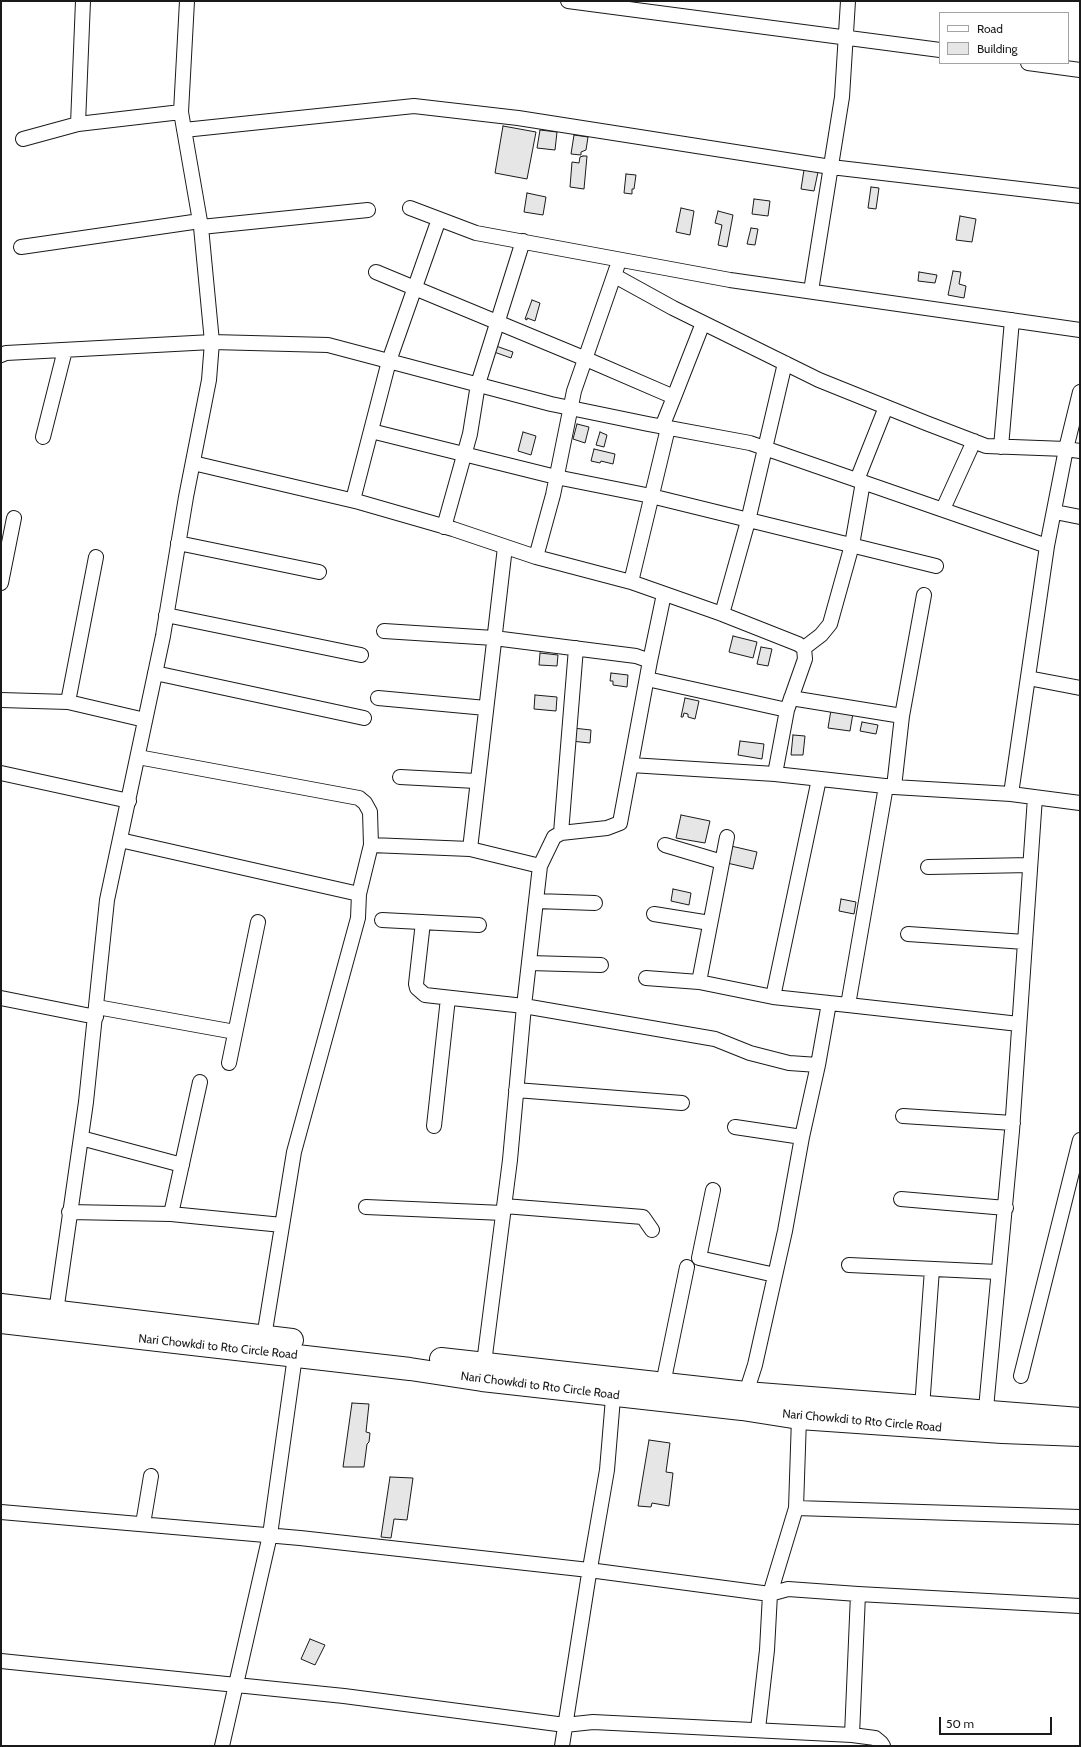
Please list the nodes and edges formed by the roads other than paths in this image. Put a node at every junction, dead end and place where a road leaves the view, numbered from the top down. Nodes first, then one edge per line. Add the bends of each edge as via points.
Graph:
1 (82, 1) edge
2 (187, 1) edge
3 (568, 1) edge
4 (848, 1) edge
5 (583, 2) edge
6 (845, 37) junction
7 (939, 50) edge
8 (1035, 64) edge
9 (1080, 70) edge
10 (181, 112) junction
11 (78, 124) junction
12 (184, 130) junction
13 (22, 139) dead end
14 (831, 167) junction
15 (1080, 196) edge
16 (410, 208) dead end
17 (368, 210) dead end
18 (439, 219) junction
19 (200, 224) junction
20 (523, 242) junction
21 (21, 248) dead end
22 (620, 260) junction
23 (376, 272) dead end
24 (614, 276) junction
25 (414, 288) junction
26 (811, 291) junction
27 (1012, 320) junction
28 (497, 323) junction
29 (703, 323) junction
30 (1080, 330) edge
31 (212, 342) junction
32 (65, 350) junction
33 (1, 356) edge
34 (586, 359) junction
35 (389, 361) junction
36 (785, 363) junction
37 (478, 384) junction
38 (1080, 392) edge
39 (674, 397) junction
40 (886, 407) junction
41 (570, 408) junction
42 (665, 427) junction
43 (371, 431) junction
44 (43, 437) dead end
45 (974, 441) junction
46 (1001, 447) junction
47 (765, 448) junction
48 (1066, 449) junction
49 (1080, 451) edge
50 (465, 454) junction
51 (193, 463) junction
52 (556, 477) junction
53 (860, 480) junction
54 (651, 496) junction
55 (353, 500) junction
56 (943, 510) junction
57 (1055, 512) junction
58 (1080, 517) edge
59 (14, 518) dead end
60 (748, 521) junction
61 (444, 527) junction
62 (178, 543) junction
63 (852, 545) junction
64 (1047, 546) junction
65 (505, 547) junction
66 (96, 557) dead end
67 (536, 557) junction
68 (936, 566) dead end
69 (319, 572) dead end
70 (631, 582) junction
71 (1, 583) edge
72 (664, 594) junction
73 (924, 595) dead end
74 (722, 614) junction
75 (166, 615) junction
76 (384, 631) dead end
77 (494, 638) junction
78 (576, 648) junction
79 (804, 648) junction
80 (362, 655) dead end
81 (650, 661) junction
82 (155, 673) junction
83 (1028, 678) junction
84 (647, 679) junction
85 (1080, 688) edge
86 (378, 698) dead end
87 (1, 700) edge
88 (68, 702) junction
89 (789, 704) junction
90 (486, 708) junction
91 (902, 716) junction
92 (364, 718) dead end
93 (145, 720) junction
94 (138, 757) junction
95 (631, 765) junction
96 (1, 773) edge
97 (775, 774) junction
98 (400, 777) dead end
99 (819, 779) junction
100 (476, 781) junction
101 (890, 787) junction
102 (1011, 794) junction
103 (1035, 797) junction
104 (128, 801) junction
105 (1080, 803) edge
106 (561, 833) junction
107 (727, 837) dead end
108 (120, 840) junction
109 (665, 845) dead end
110 (370, 846) junction
111 (470, 849) junction
112 (722, 862) junction
113 (1030, 865) junction
114 (540, 866) junction
115 (928, 867) dead end
116 (359, 894) junction
117 (536, 901) junction
118 (595, 903) dead end
119 (654, 914) dead end
120 (382, 920) dead end
121 (258, 922) dead end
122 (423, 922) junction
123 (710, 923) junction
124 (479, 925) dead end
125 (908, 934) dead end
126 (1025, 942) junction
127 (529, 964) junction
128 (601, 966) dead end
129 (646, 978) dead end
130 (699, 982) junction
131 (773, 997) junction
132 (1, 998) edge
133 (448, 998) junction
134 (830, 1003) junction
135 (848, 1005) junction
136 (524, 1006) junction
137 (96, 1012) junction
138 (1019, 1024) junction
139 (235, 1032) junction
140 (229, 1063) dead end
141 (818, 1065) junction
142 (200, 1082) dead end
143 (516, 1090) junction
144 (682, 1103) dead end
145 (903, 1116) dead end
146 (1013, 1123) junction
147 (434, 1126) dead end
148 (735, 1127) dead end
149 (802, 1137) junction
150 (81, 1138) junction
151 (1080, 1140) edge
152 (182, 1164) junction
153 (713, 1190) dead end
154 (901, 1199) dead end
155 (366, 1207) dead end
156 (1006, 1208) junction
157 (503, 1210) junction
158 (69, 1212) junction
159 (171, 1214) junction
160 (282, 1225) junction
161 (652, 1230) dead end
162 (849, 1265) dead end
163 (687, 1267) dead end
164 (932, 1269) junction
165 (998, 1272) junction
166 (775, 1275) junction
167 (1, 1305) edge
168 (55, 1320) junction
169 (1, 1322) edge
170 (264, 1337) junction
171 (295, 1356) junction
172 (483, 1372) junction
173 (1021, 1376) dead end
174 (663, 1384) junction
175 (614, 1387) junction
176 (746, 1393) junction
177 (922, 1408) junction
178 (799, 1418) junction
179 (1080, 1419) edge
180 (984, 1422) junction
181 (1080, 1435) edge
182 (151, 1476) dead end
183 (796, 1508) junction
184 (1, 1512) edge
185 (1080, 1517) edge
186 (143, 1524) junction
187 (270, 1535) junction
188 (589, 1570) junction
189 (770, 1594) junction
190 (858, 1594) junction
191 (1080, 1606) edge
192 (1, 1661) edge
193 (237, 1685) junction
194 (565, 1725) junction
195 (758, 1729) junction
196 (852, 1735) junction
197 (222, 1746) edge
198 (562, 1746) edge
199 (883, 1746) edge

1 - 11 street
2 - 10 street
3 - 5 street
4 - 6 street
5 - 6 street
6 - 7 street
6 - 14 street via 842,97
8 - 9 street
10 - 11 street
10 - 12 street
11 - 13 street
12 - 14 street via 414,106 518,118
12 - 19 street
14 - 15 street
14 - 26 street
16 - 18 street
17 - 19 street
18 - 20 street via 476,233
18 - 25 street
19 - 21 street
19 - 31 street
20 - 22 street
20 - 28 street
22 - 24 street
22 - 26 street via 730,280
23 - 25 street
24 - 29 street
24 - 34 street
25 - 28 street
25 - 35 street
26 - 27 street
27 - 30 street
27 - 46 street
28 - 34 street
28 - 37 street
29 - 36 street
29 - 39 street
31 - 32 street
31 - 35 street via 328,345
31 - 51 street via 209,380
32 - 33 street via 6,353
32 - 44 street
34 - 39 street
34 - 41 street
35 - 37 street
35 - 43 street
36 - 40 street via 819,380
36 - 47 street
37 - 41 street
37 - 50 street
38 - 48 street
39 - 42 street
40 - 45 street
40 - 53 street
41 - 42 street
41 - 52 street
42 - 47 street
42 - 54 street
43 - 50 street
43 - 55 street
45 - 46 street via 986,446
45 - 56 street
46 - 48 street
47 - 53 street
47 - 60 street
48 - 49 street
48 - 57 street
50 - 52 street
50 - 61 street
51 - 55 street
51 - 62 street
52 - 54 street
52 - 67 street
53 - 56 street
53 - 63 street
54 - 60 street
54 - 70 street
55 - 61 street
56 - 64 street
57 - 58 street
57 - 64 street
59 - 71 street
60 - 63 street
60 - 74 street
61 - 65 street
62 - 69 street
62 - 75 street
63 - 68 street
63 - 79 street via 830,624
64 - 83 street
65 - 67 street
65 - 77 street
66 - 88 street
67 - 70 street
70 - 72 street
72 - 74 street
72 - 81 street
73 - 91 street
74 - 79 street
75 - 80 street
75 - 82 street
76 - 77 street
77 - 78 street
77 - 90 street
78 - 81 street via 636,656
78 - 106 street
79 - 89 street via 805,660
81 - 84 street
82 - 92 street
82 - 93 street
83 - 85 street
83 - 102 street
84 - 89 street
84 - 95 street
86 - 90 street
87 - 88 street
88 - 93 street
89 - 91 street
89 - 97 street
90 - 100 street
91 - 101 street
93 - 94 street
94 - 104 street
94 - 110 street via 359,798 370,812
95 - 97 street
95 - 106 street via 620,823 607,828
96 - 104 street
97 - 99 street
98 - 100 street
99 - 101 street
99 - 131 street
100 - 111 street
101 - 102 street
101 - 135 street
102 - 103 street
103 - 105 street
103 - 113 street
104 - 108 street
106 - 114 street via 554,837
107 - 112 street
108 - 116 street
108 - 137 street via 107,900
109 - 112 street
110 - 111 street
110 - 116 street
111 - 114 street
112 - 123 street
113 - 115 street
113 - 126 street
114 - 117 street
116 - 160 street via 358,918 294,1152
117 - 118 street
117 - 127 street
119 - 123 street
120 - 122 street
121 - 139 street
122 - 124 street
122 - 133 street via 417,988 425,995
123 - 130 street
125 - 126 street
126 - 138 street
127 - 128 street
127 - 136 street
129 - 130 street
130 - 131 street
131 - 134 street
132 - 137 street
133 - 136 street
133 - 147 street
134 - 135 street
134 - 141 street
135 - 138 street
136 - 141 street via 715,1039 750,1053 789,1063
136 - 143 street
137 - 139 street
137 - 150 street
138 - 146 street
139 - 140 street
141 - 149 street
142 - 152 street
143 - 144 street
143 - 157 street
145 - 146 street
146 - 156 street
148 - 149 street
149 - 166 street
150 - 152 street
150 - 158 street
151 - 173 street
152 - 159 street
153 - 166 street via 699,1258
154 - 156 street
155 - 157 street
156 - 165 street
157 - 161 street via 643,1217
157 - 172 street
158 - 159 street
158 - 168 street
159 - 160 street
160 - 170 street
162 - 164 street
163 - 174 street
164 - 165 street
164 - 177 street
165 - 180 street
166 - 176 street
167 - 168 highway
168 - 169 highway, Nari Chowkdi to Rto Circle Road
168 - 170 highway
168 - 171 highway, Nari Chowkdi to Rto Circle Road
170 - 172 highway
171 - 172 highway, Nari Chowkdi to Rto Circle Road via 410,1369
171 - 187 street
172 - 175 highway, Nari Chowkdi to Rto Circle Road
174 - 175 highway
174 - 176 highway
175 - 178 highway, Nari Chowkdi to Rto Circle Road
175 - 188 street via 607,1470
176 - 177 highway
177 - 180 highway
178 - 180 highway, Nari Chowkdi to Rto Circle Road
178 - 183 street
179 - 180 highway
180 - 181 highway, Nari Chowkdi to Rto Circle Road
182 - 186 street
183 - 185 street
183 - 189 street
184 - 186 street
186 - 187 street
187 - 188 street
187 - 193 street
188 - 189 street
188 - 194 street
189 - 190 street via 788,1589
189 - 195 street
190 - 191 street
190 - 196 street
192 - 193 street
193 - 194 street via 344,1696
193 - 197 street
194 - 195 street via 593,1722
194 - 198 street
195 - 196 street
196 - 199 street via 875,1738

